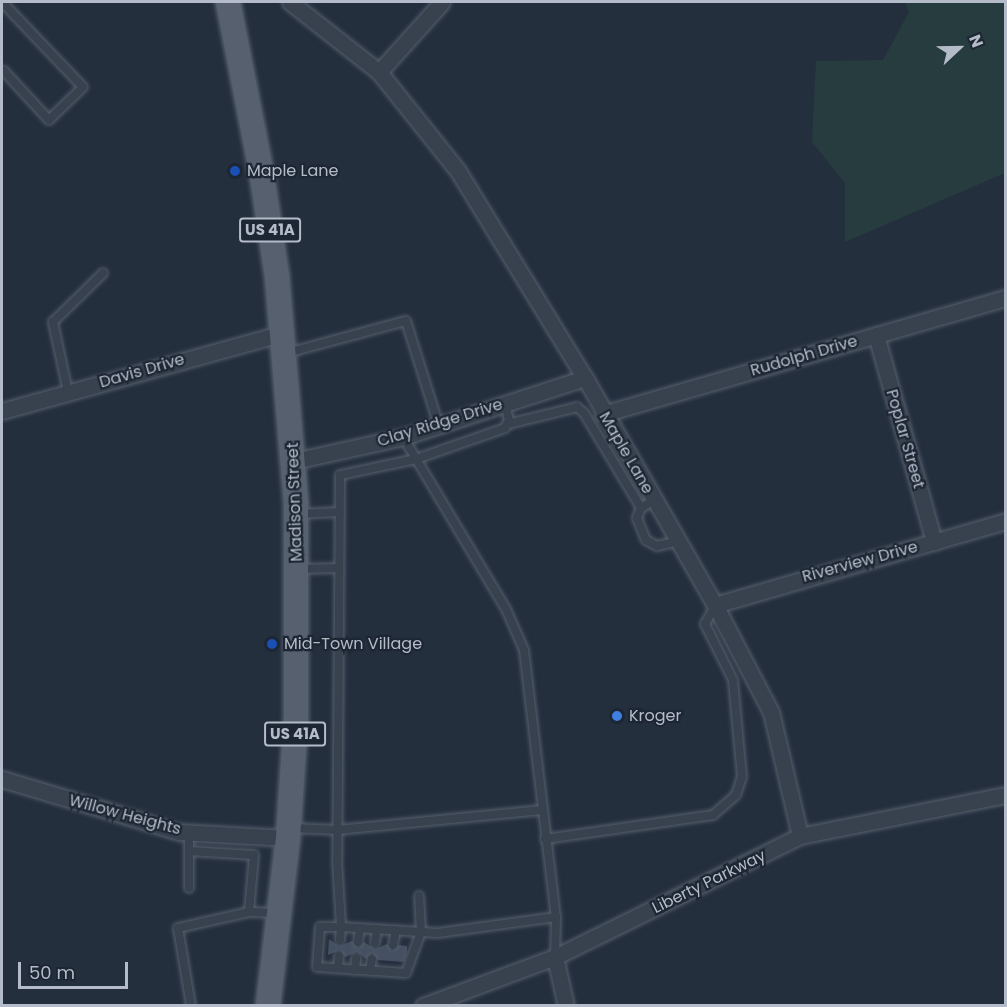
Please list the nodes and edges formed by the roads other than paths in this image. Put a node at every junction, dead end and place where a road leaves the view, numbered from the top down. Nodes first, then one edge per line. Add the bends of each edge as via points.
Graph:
1 (2, 2) edge
2 (228, 2) edge
3 (290, 2) edge
4 (442, 2) edge
5 (4, 70) dead end
6 (379, 72) junction
7 (103, 273) dead end
8 (1005, 298) edge
9 (876, 335) junction
10 (284, 344) junction
11 (585, 378) junction
12 (68, 392) junction
13 (505, 404) junction
14 (2, 411) edge
15 (603, 414) junction
16 (508, 424) junction
17 (438, 426) junction
18 (403, 437) junction
19 (416, 459) junction
20 (294, 461) junction
21 (647, 504) junction
22 (340, 512) junction
23 (296, 514) junction
24 (1005, 521) edge
25 (678, 541) junction
26 (934, 542) junction
27 (339, 568) junction
28 (298, 569) junction
29 (716, 605) junction
30 (2, 779) edge
31 (1005, 795) edge
32 (542, 810) junction
33 (337, 830) junction
34 (189, 832) junction
35 (288, 833) junction
36 (246, 836) junction
37 (800, 836) junction
38 (545, 839) junction
39 (189, 851) junction
40 (244, 855) junction
41 (189, 888) dead end
42 (419, 896) dead end
43 (249, 912) junction
44 (279, 914) junction
45 (556, 917) junction
46 (341, 927) junction
47 (360, 928) junction
48 (377, 929) junction
49 (396, 930) junction
50 (421, 932) junction
51 (340, 940) dead end
52 (358, 942) dead end
53 (375, 943) dead end
54 (393, 945) dead end
55 (339, 956) dead end
56 (555, 957) junction
57 (356, 958) dead end
58 (372, 959) dead end
59 (390, 961) dead end
60 (338, 968) junction
61 (355, 970) junction
62 (370, 971) junction
63 (388, 971) junction
64 (191, 1005) edge
65 (268, 1005) edge
66 (423, 1005) edge
67 (566, 1005) edge

1 - 5 lane via 83,87 50,120
2 - 10 main road, Madison Street / US 41A via 262,176
3 - 6 street, Maple Lane
4 - 6 street
6 - 11 street, Maple Lane via 458,171
7 - 12 lane via 53,322
8 - 9 street, Rudolph Drive
9 - 15 street, Rudolph Drive
9 - 26 street, Poplar Street
10 - 12 street, Davis Drive
10 - 17 lane via 406,321
10 - 20 main road, Madison Street / US 41A
11 - 13 street, Clay Ridge Drive
11 - 15 street, Maple Lane
12 - 14 street, Davis Drive
13 - 16 lane
13 - 17 street, Clay Ridge Drive
15 - 21 street, Maple Lane
16 - 19 lane
16 - 21 lane via 577,407
17 - 18 street, Clay Ridge Drive
18 - 19 lane
18 - 20 street, Clay Ridge Drive
19 - 22 lane via 340,475
19 - 32 lane via 506,609 524,650
20 - 23 main road, Madison Street / US 41A
21 - 25 street, Maple Lane
21 - 25 lane via 638,526 646,540 657,546
22 - 23 lane
22 - 27 lane
23 - 28 main road, Madison Street / US 41A
24 - 26 street, Riverview Drive
25 - 29 street, Maple Lane
26 - 29 street, Riverview Drive
27 - 28 lane
27 - 33 lane
28 - 35 main road, Madison Street / US 41A via 296,718
29 - 37 street, Maple Lane via 771,711
29 - 38 lane via 705,624 733,680 742,777 736,795 712,816
30 - 34 street, Willow Heights
31 - 37 street, Liberty Parkway
32 - 33 lane
32 - 38 lane
33 - 35 lane
33 - 46 lane
34 - 36 street, Willow Heights
34 - 39 lane
35 - 36 street, Willow Heights
35 - 44 main road, Madison Street / US 41A
36 - 40 lane
37 - 56 street, Liberty Parkway
38 - 45 lane
39 - 40 lane
39 - 41 lane
40 - 43 lane via 254,855
42 - 50 lane
43 - 44 lane
43 - 64 lane via 178,928
44 - 65 main road, Madison Street / US 41A
45 - 50 lane
45 - 56 lane
46 - 47 lane
46 - 51 lane
46 - 60 lane via 320,927 317,967
47 - 48 lane
47 - 52 lane
48 - 49 lane
48 - 53 lane
49 - 50 lane
49 - 54 lane
50 - 63 lane via 406,972
55 - 60 lane
56 - 66 street, Liberty Parkway
56 - 67 street
57 - 61 lane
58 - 62 lane
59 - 63 lane
60 - 61 lane
61 - 62 lane
62 - 63 lane

